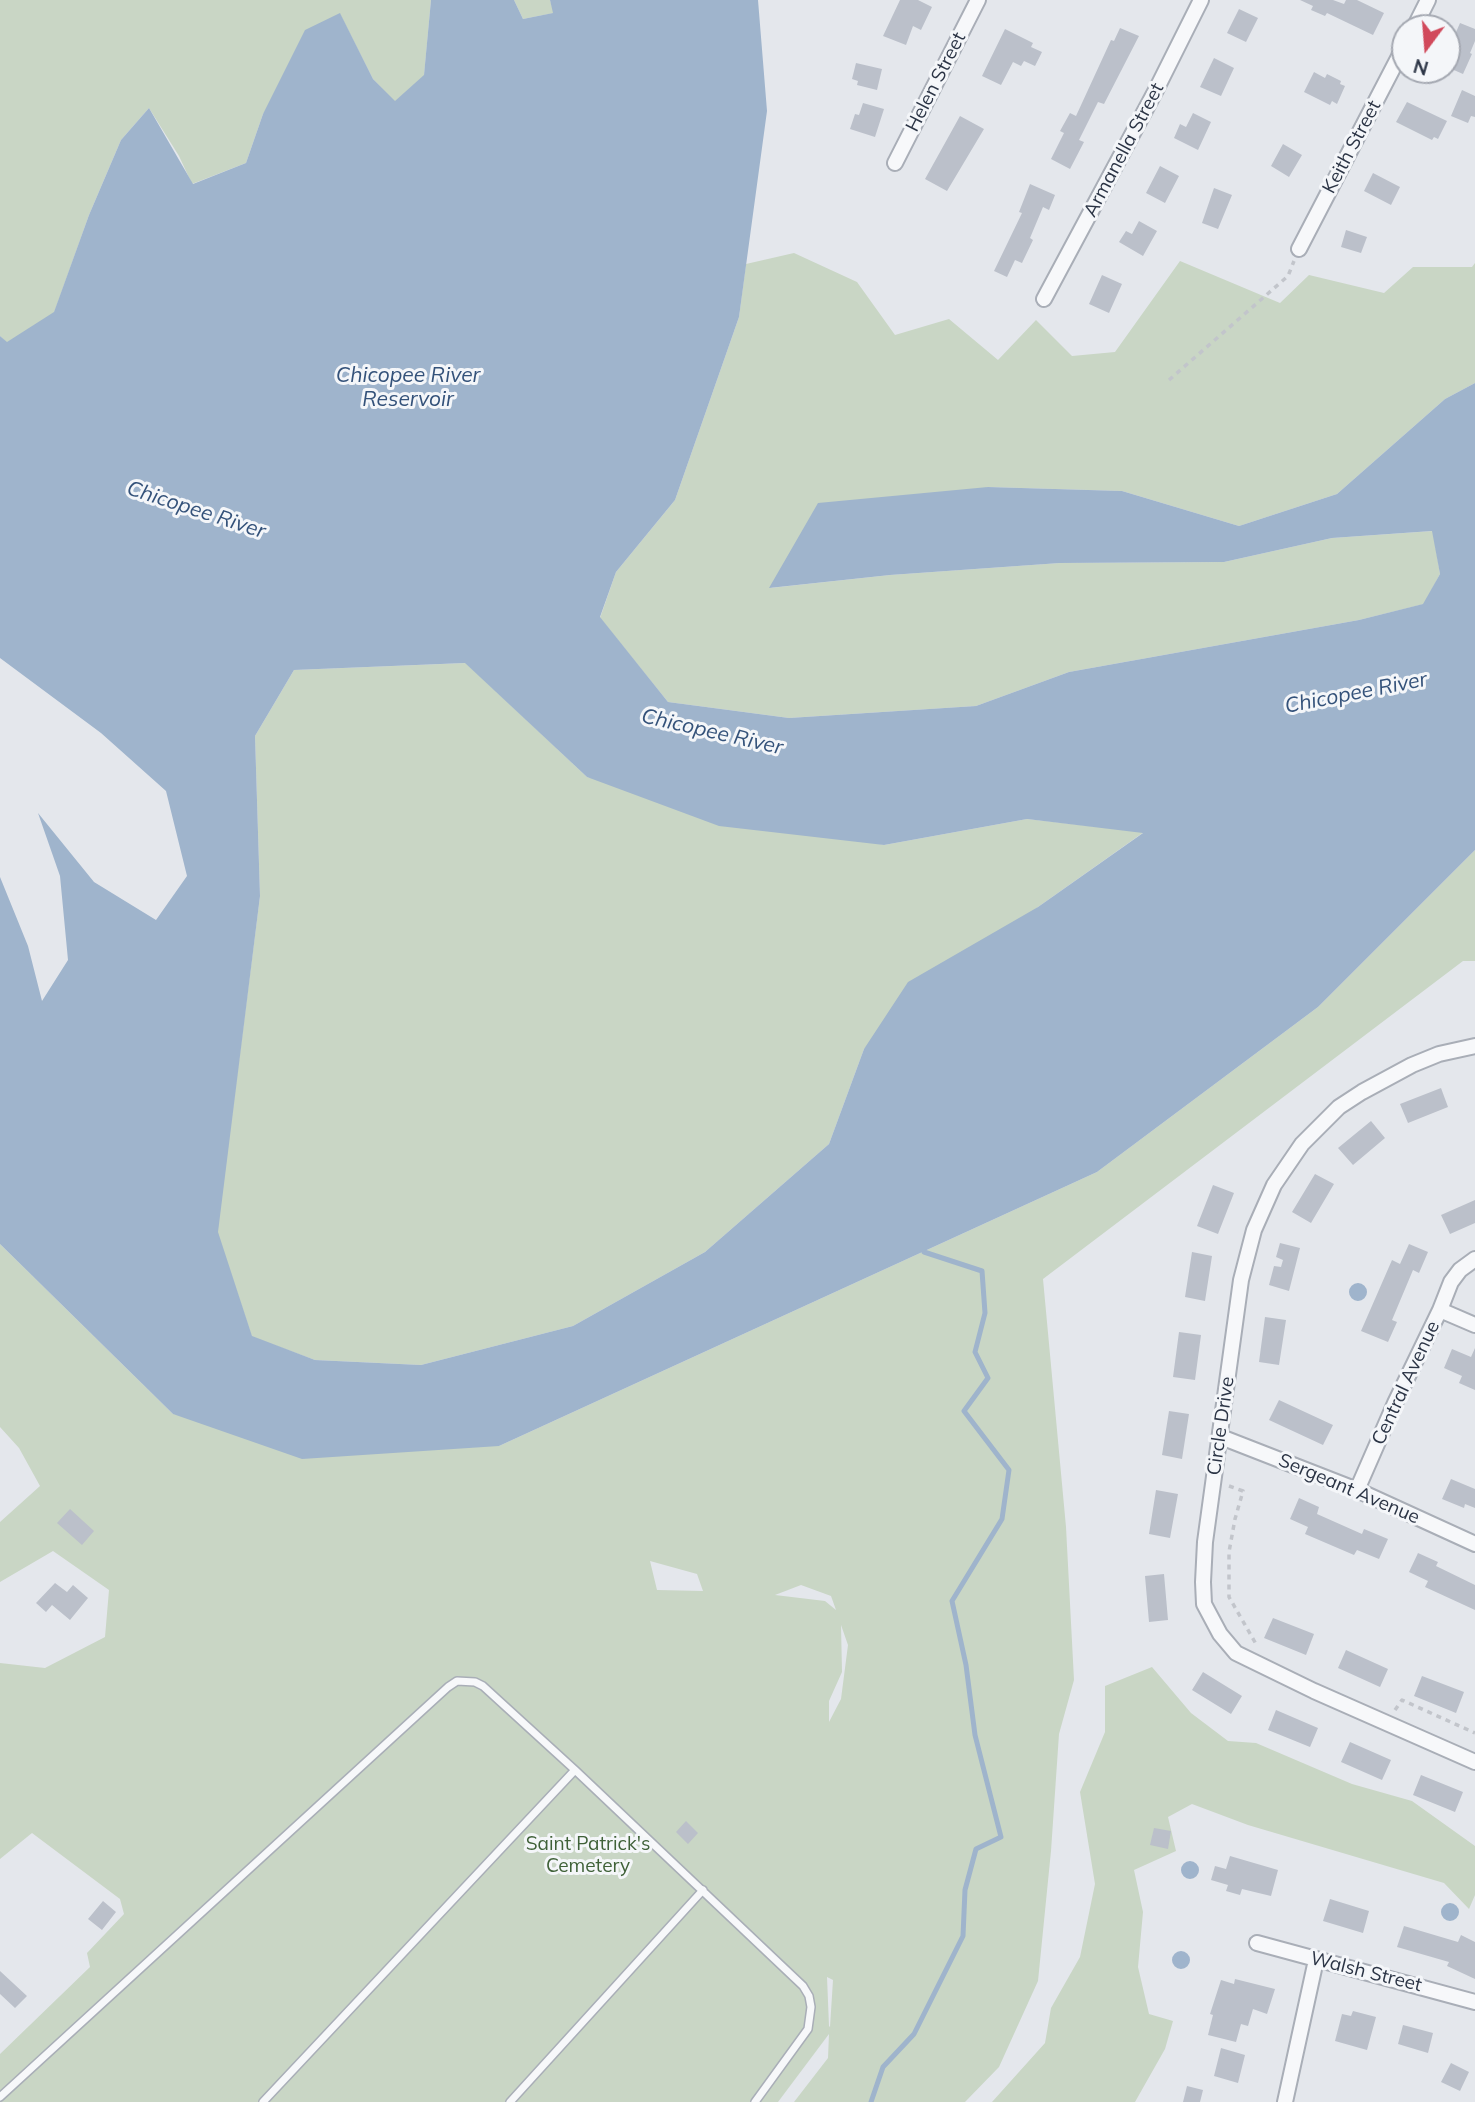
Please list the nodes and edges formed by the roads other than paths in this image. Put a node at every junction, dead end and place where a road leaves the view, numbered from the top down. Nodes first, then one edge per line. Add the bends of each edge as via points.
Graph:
1 (978, 0) edge
2 (1201, 0) edge
3 (1391, 73) edge
4 (895, 163) dead end
5 (1299, 249) road end
6 (1044, 299) dead end
7 (1475, 1046) edge
8 (1475, 1259) edge
9 (1440, 1310) junction
10 (1475, 1325) edge
11 (1221, 1437) junction
12 (1357, 1490) junction
13 (1475, 1544) edge
14 (1475, 1762) edge
15 (575, 1770) junction
16 (703, 1890) junction
17 (1257, 1943) dead end
18 (1315, 1960) junction
19 (1475, 2002) edge
20 (0, 2097) edge
21 (262, 2102) edge
22 (510, 2102) edge
23 (755, 2102) edge
24 (1285, 2102) edge

1 - 4 street, Helen Street
2 - 6 street, Armanella Street
3 - 5 street, Keith Street
7 - 11 street, Circle Drive via 1439,1054 1362,1092 1318,1125 1287,1164 1263,1207 1247,1253
8 - 9 street via 1455,1276
9 - 10 street, Central Avenue
9 - 12 street, Central Avenue
11 - 12 street, Sergeant Avenue
11 - 14 street, Circle Drive via 1203,1582 1205,1604 1220,1634 1236,1653
12 - 13 street, Sergeant Avenue
15 - 16 lane
15 - 20 lane via 483,1686 457,1681
15 - 21 lane
16 - 22 lane
16 - 23 lane via 809,1996 808,2029
17 - 18 street, Walsh Street
18 - 19 street, Walsh Street
18 - 24 street

